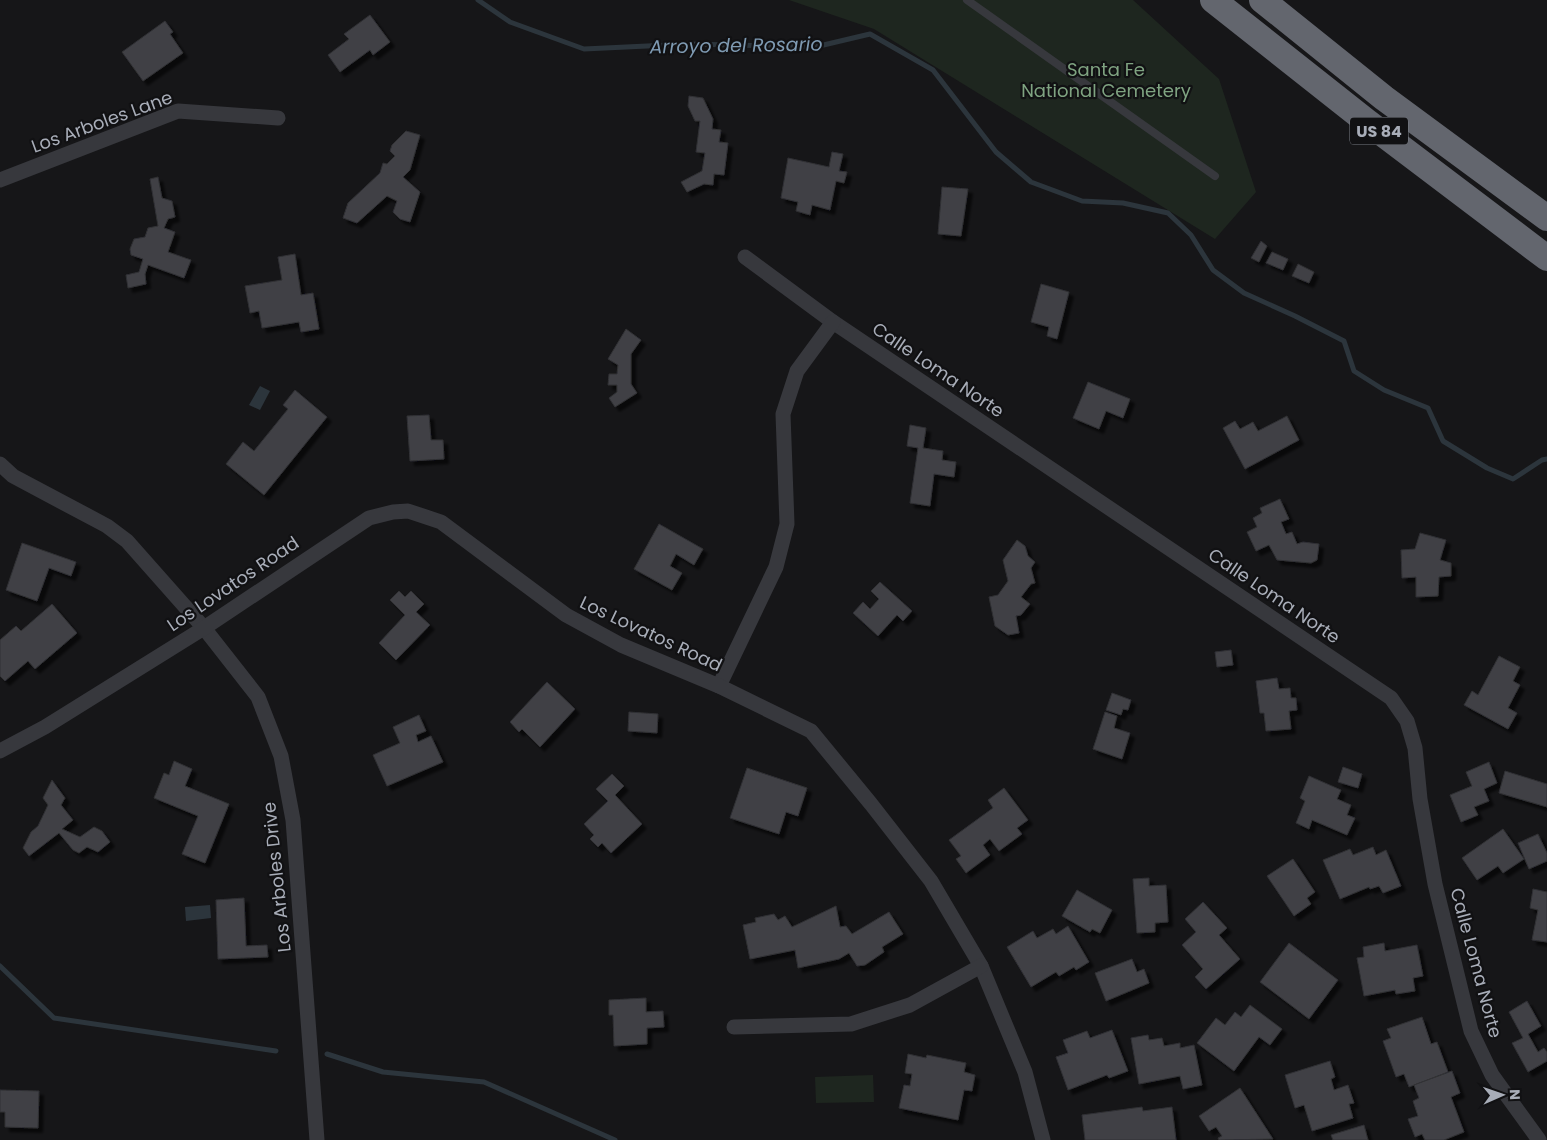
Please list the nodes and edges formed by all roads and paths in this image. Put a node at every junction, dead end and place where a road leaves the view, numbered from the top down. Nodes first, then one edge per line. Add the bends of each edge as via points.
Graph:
1 (967, 0) edge
2 (1213, 0) edge
3 (1262, 0) edge
4 (278, 118) dead end
5 (1215, 176) dead end
6 (0, 180) edge
7 (1547, 218) edge
8 (745, 257) dead end
9 (1547, 258) edge
10 (833, 322) junction
11 (0, 464) edge
12 (204, 628) junction
13 (719, 686) junction
14 (0, 751) edge
15 (980, 966) junction
16 (734, 1027) dead end
17 (317, 1140) edge
18 (1043, 1140) edge
19 (1539, 1140) edge

1 - 5 lane
2 - 9 highway, US 84
3 - 7 highway, US 84 via 1384,98
4 - 6 street, Los Arboles Lane via 178,111
8 - 10 street, Calle Loma Norte
10 - 13 street via 797,371 783,414 787,524 776,567
10 - 19 street, Calle Loma Norte via 1391,698 1407,721 1415,748 1435,884 1471,1031 1492,1075
11 - 12 street, Los Arboles Drive via 13,476 107,526 127,541
12 - 13 street, Los Lovatos Road via 369,518 408,511 441,522 566,615 621,645
12 - 14 street, Los Lovatos Road
12 - 17 street, Los Arboles Drive via 258,696 280,756 294,820
13 - 15 street, Los Lovatos Road via 810,731 931,881
15 - 16 street via 910,1005 852,1024
15 - 18 street, Los Lovatos Road via 1025,1072

